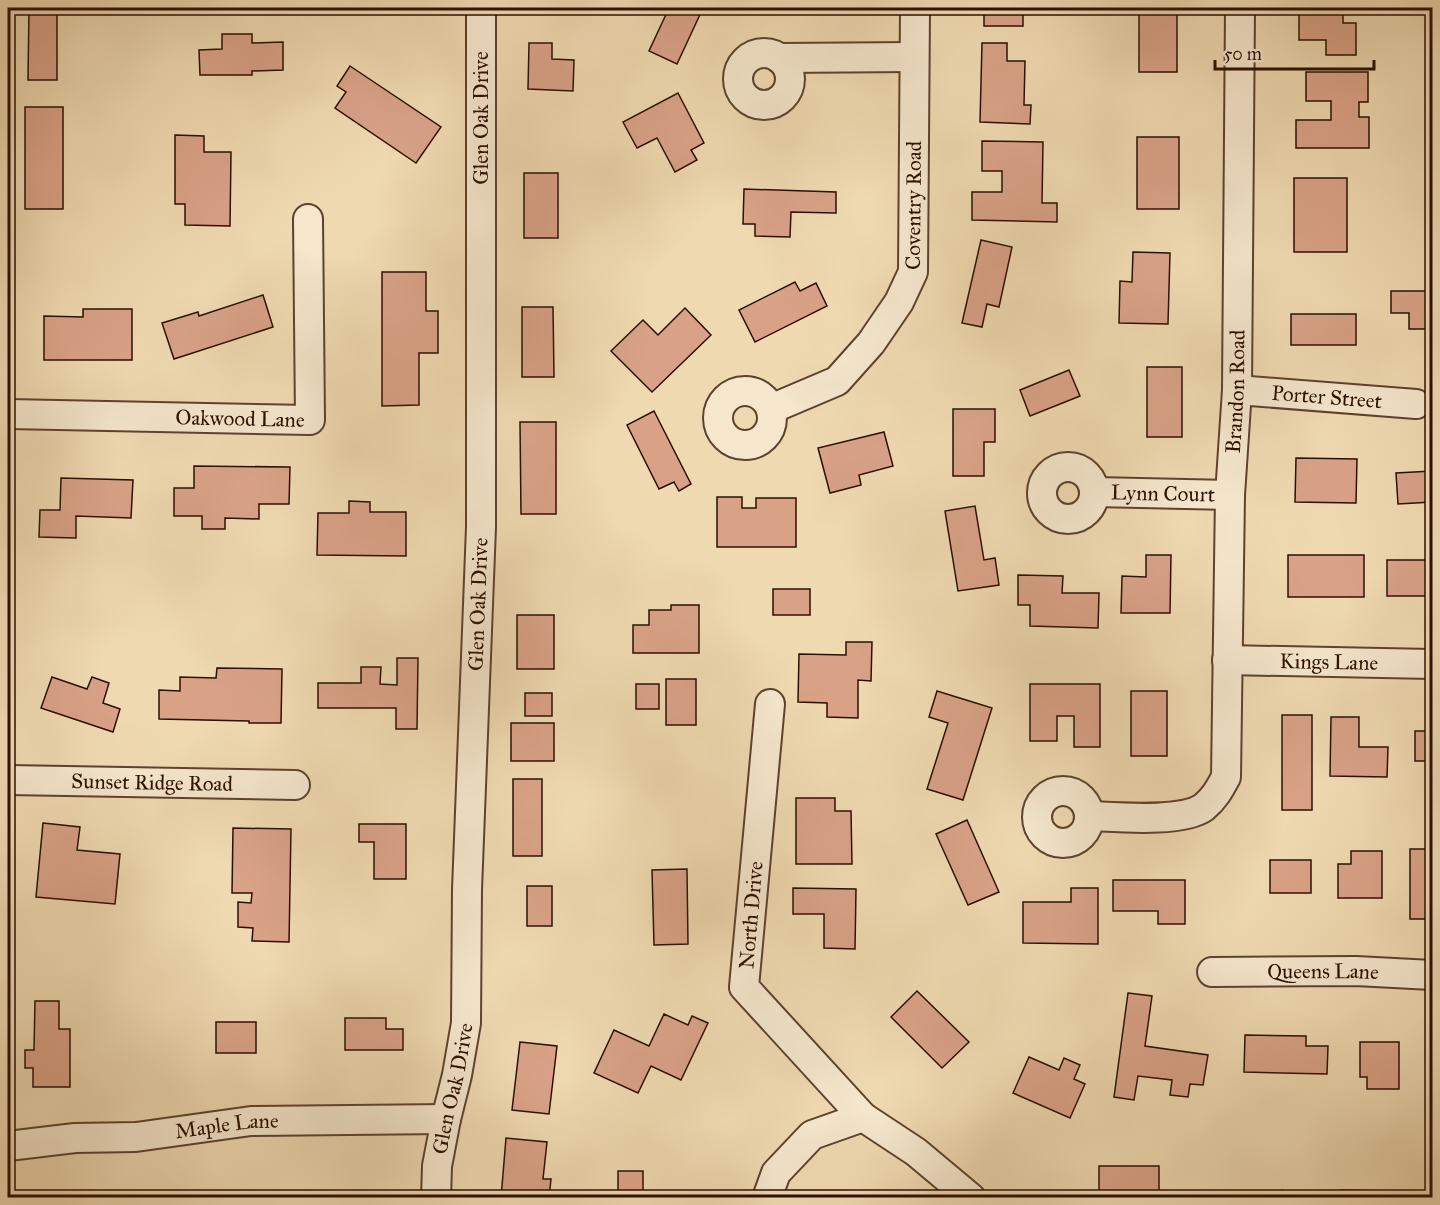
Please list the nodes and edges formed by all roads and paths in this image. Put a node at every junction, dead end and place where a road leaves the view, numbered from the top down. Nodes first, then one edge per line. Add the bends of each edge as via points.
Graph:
1 (481, 8) edge
2 (915, 8) edge
3 (1240, 8) edge
4 (914, 57) junction
5 (779, 58) dead end
6 (308, 219) dead end
7 (1237, 390) junction
8 (1416, 404) dead end
9 (771, 409) dead end
10 (8, 414) edge
11 (1095, 492) dead end
12 (1230, 495) junction
13 (1227, 660) junction
14 (1432, 664) edge
15 (770, 704) dead end
16 (8, 780) edge
17 (295, 786) dead end
18 (1089, 816) dead end
19 (1212, 972) dead end
20 (1432, 975) edge
21 (863, 1117) junction
22 (447, 1119) junction
23 (8, 1146) edge
24 (436, 1197) edge
25 (767, 1197) edge
26 (971, 1197) edge

1 - 22 street, Glen Oak Drive via 481,527 466,890 466,1023
2 - 4 street, Coventry Road
3 - 7 street, Brandon Road
4 - 5 street
4 - 9 street, Coventry Road via 913,272 899,302 871,343 837,381
6 - 10 street, Oakwood Lane via 309,420
7 - 8 street, Porter Street
7 - 12 street, Brandon Road
11 - 12 street, Lynn Court
12 - 13 street, Brandon Road
13 - 14 street, Kings Lane
13 - 18 street, Brandon Road via 1226,777 1216,795 1202,808 1179,816
15 - 21 street, North Drive via 744,987
16 - 17 street, Sunset Ridge Road
19 - 20 street, Queens Lane
21 - 25 street via 812,1135 776,1173
21 - 26 street, North Drive via 916,1152
22 - 23 street, Maple Lane via 251,1121 136,1137 75,1138
22 - 24 street, Glen Oak Drive via 437,1166

